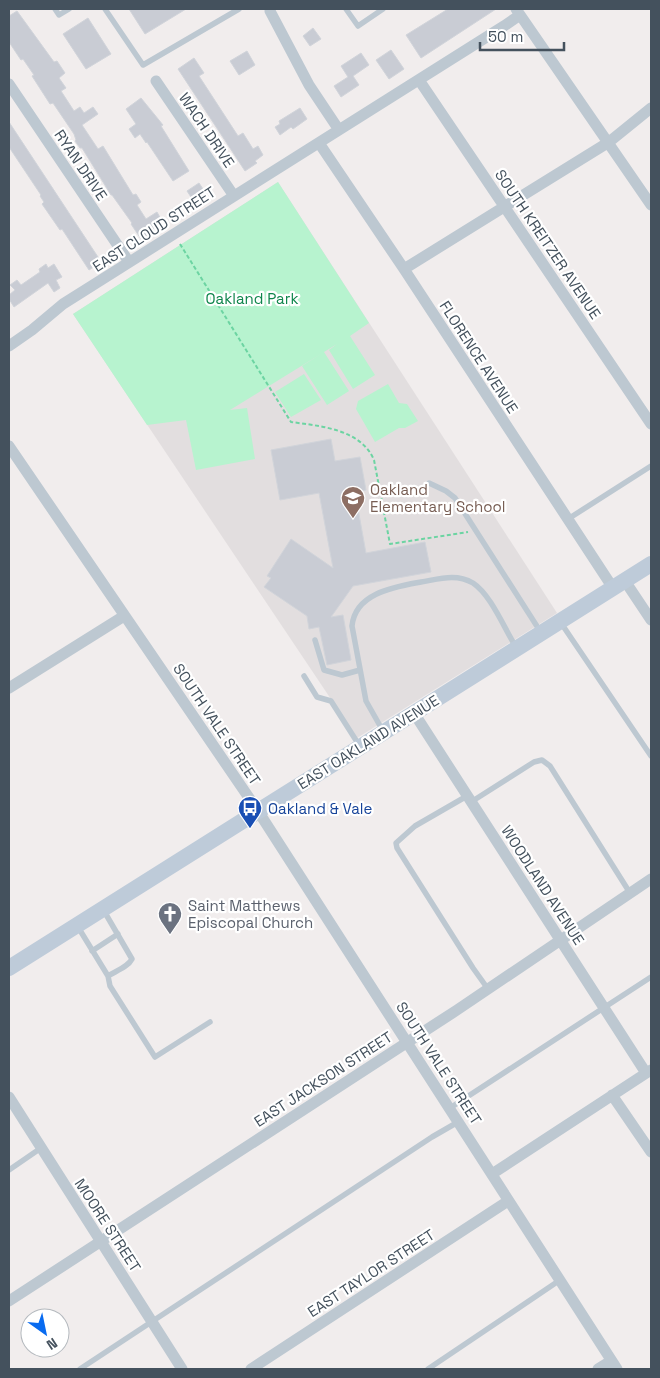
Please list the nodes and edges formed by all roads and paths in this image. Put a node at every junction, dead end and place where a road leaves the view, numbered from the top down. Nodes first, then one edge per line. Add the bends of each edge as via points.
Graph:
1 (55, 9) edge
2 (69, 9) edge
3 (105, 9) edge
4 (239, 9) edge
5 (346, 9) edge
6 (383, 9) edge
7 (270, 11) dead end
8 (518, 12) edge
9 (156, 80) dead end
10 (419, 80) junction
11 (9, 84) edge
12 (651, 108) edge
13 (339, 130) junction
14 (319, 142) junction
15 (609, 142) junction
16 (234, 196) junction
17 (651, 205) edge
18 (505, 208) junction
19 (174, 233) junction
20 (128, 262) junction
21 (404, 269) junction
22 (9, 346) edge
23 (651, 424) edge
24 (9, 446) edge
25 (651, 466) edge
26 (429, 483) dead end
27 (568, 519) junction
28 (476, 530) junction
29 (651, 564) edge
30 (619, 585) junction
31 (124, 616) junction
32 (651, 620) edge
33 (560, 622) junction
34 (542, 633) junction
35 (315, 640) dead end
36 (517, 648) junction
37 (360, 670) junction
38 (304, 676) dead end
39 (9, 688) edge
40 (414, 713) junction
41 (383, 732) junction
42 (360, 747) junction
43 (651, 756) edge
44 (469, 799) junction
45 (258, 811) junction
46 (651, 879) edge
47 (630, 893) junction
48 (103, 908) junction
49 (76, 925) junction
50 (118, 934) junction
51 (560, 940) junction
52 (92, 951) junction
53 (9, 968) edge
54 (108, 976) junction
55 (651, 977) edge
56 (488, 989) junction
57 (603, 1008) junction
58 (210, 1022) dead end
59 (408, 1041) junction
60 (649, 1071) edge
61 (612, 1095) junction
62 (9, 1097) edge
63 (450, 1108) junction
64 (458, 1122) junction
65 (41, 1148) junction
66 (651, 1152) edge
67 (9, 1170) edge
68 (492, 1174) junction
69 (508, 1201) junction
70 (100, 1240) junction
71 (560, 1280) junction
72 (9, 1301) edge
73 (152, 1323) junction
74 (614, 1365) edge
75 (80, 1369) edge
76 (182, 1369) edge
77 (251, 1369) edge
78 (428, 1369) edge
79 (598, 1369) edge

1 - 2 lane via 59,15
3 - 4 lane via 143,66
5 - 6 lane via 358,26
7 - 13 street via 309,85
8 - 10 street
8 - 15 street
9 - 16 street, WACH DRIVE
10 - 13 street
10 - 18 street, SOUTH KREITZER AVENUE
11 - 20 street, RYAN DRIVE
12 - 15 street
13 - 14 street, EAST CLOUD STREET
14 - 16 street, EAST CLOUD STREET
14 - 21 street, FLORENCE AVENUE
15 - 17 street
15 - 18 street
16 - 19 street, EAST CLOUD STREET
18 - 21 street
18 - 23 street, SOUTH KREITZER AVENUE
19 - 20 street, EAST CLOUD STREET
19 - 28 path via 291,422 347,434 370,451 390,544
20 - 22 street, EAST CLOUD STREET via 64,304
21 - 27 street, FLORENCE AVENUE
24 - 31 street, SOUTH VALE STREET
25 - 27 lane
26 - 28 lane via 455,498
27 - 30 street, FLORENCE AVENUE
28 - 34 lane
29 - 30 main road, EAST OAKLAND AVENUE
30 - 32 street, FLORENCE AVENUE
30 - 33 main road, EAST OAKLAND AVENUE
31 - 39 street
31 - 45 street, SOUTH VALE STREET
33 - 34 main road, EAST OAKLAND AVENUE
33 - 43 lane
34 - 36 main road, EAST OAKLAND AVENUE
35 - 37 lane via 324,670 342,675
36 - 37 lane via 482,591 466,579 445,577 381,591 362,605 352,626
36 - 40 main road, EAST OAKLAND AVENUE
37 - 41 lane via 368,705
38 - 42 lane via 317,697 331,702
40 - 41 main road, EAST OAKLAND AVENUE
40 - 44 street, WOODLAND AVENUE
41 - 42 main road, EAST OAKLAND AVENUE
42 - 45 main road, EAST OAKLAND AVENUE
44 - 47 lane via 542,760 550,766
44 - 51 street, WOODLAND AVENUE
44 - 56 lane via 415,826 396,843 423,891
45 - 48 main road, EAST OAKLAND AVENUE
45 - 59 street, SOUTH VALE STREET
46 - 47 street, EAST JACKSON STREET
47 - 51 street, EAST JACKSON STREET
48 - 49 main road, EAST OAKLAND AVENUE
48 - 50 lane
49 - 52 lane
49 - 53 main road, EAST OAKLAND AVENUE
50 - 52 lane
50 - 54 lane via 132,958 131,962
51 - 56 street, EAST JACKSON STREET
51 - 57 street, WOODLAND AVENUE
52 - 54 lane
54 - 58 lane via 110,986 154,1057
55 - 57 lane
56 - 59 street, EAST JACKSON STREET
57 - 60 street, WOODLAND AVENUE
57 - 63 lane
59 - 63 street, SOUTH VALE STREET
59 - 70 street, EAST JACKSON STREET
60 - 61 street
61 - 66 street
61 - 68 street
62 - 65 street, MOORE STREET
63 - 64 street, SOUTH VALE STREET
64 - 68 street, SOUTH VALE STREET
64 - 73 lane
65 - 67 lane
65 - 70 street, MOORE STREET
68 - 69 street, SOUTH VALE STREET
69 - 71 street
69 - 77 street, EAST TAYLOR STREET
70 - 72 street, EAST JACKSON STREET
70 - 73 street, MOORE STREET
71 - 74 street
71 - 78 lane
73 - 75 lane
73 - 76 street, MOORE STREET
74 - 79 street

